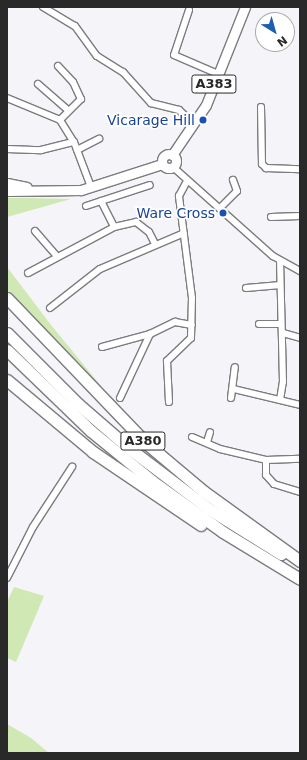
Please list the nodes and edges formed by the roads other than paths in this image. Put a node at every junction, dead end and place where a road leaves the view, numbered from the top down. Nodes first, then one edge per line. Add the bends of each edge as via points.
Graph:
1 (43, 7) edge
2 (245, 7) edge
3 (189, 10) dead end
4 (58, 66) dead end
5 (218, 74) junction
6 (38, 84) dead end
7 (7, 98) edge
8 (261, 107) dead end
9 (67, 109) junction
10 (60, 120) junction
11 (194, 124) junction
12 (99, 139) dead end
13 (74, 142) junction
14 (7, 149) edge
15 (77, 150) junction
16 (172, 155) junction
17 (162, 164) junction
18 (174, 167) junction
19 (300, 169) edge
20 (233, 180) dead end
21 (187, 181) junction
22 (7, 183) edge
23 (150, 185) dead end
24 (91, 187) junction
25 (7, 191) edge
26 (48, 192) junction
27 (101, 201) junction
28 (86, 206) dead end
29 (222, 206) junction
30 (300, 216) edge
31 (271, 217) dead end
32 (114, 227) junction
33 (35, 232) dead end
34 (184, 233) junction
35 (155, 244) junction
36 (56, 255) junction
37 (280, 262) junction
38 (300, 271) edge
39 (28, 273) dead end
40 (278, 285) junction
41 (246, 288) dead end
42 (7, 298) edge
43 (50, 308) dead end
44 (259, 324) dead end
45 (281, 324) junction
46 (192, 325) junction
47 (7, 333) edge
48 (283, 333) junction
49 (150, 334) junction
50 (300, 338) edge
51 (102, 347) dead end
52 (7, 350) edge
53 (235, 367) dead end
54 (7, 380) edge
55 (234, 389) junction
56 (120, 398) dead end
57 (232, 398) dead end
58 (280, 400) junction
59 (169, 402) dead end
60 (300, 406) edge
61 (210, 432) dead end
62 (192, 437) dead end
63 (207, 442) junction
64 (300, 459) edge
65 (266, 460) junction
66 (72, 467) dead end
67 (300, 492) edge
68 (252, 550) junction
69 (300, 561) edge
70 (300, 565) edge
71 (7, 578) edge
72 (300, 579) edge

1 - 11 street via 75,26 97,56 123,72 151,103 179,110
2 - 5 main road, A383
3 - 5 street via 174,55
4 - 9 street via 73,82 81,99
5 - 11 main road, A383
6 - 9 street
7 - 10 street
8 - 19 street via 262,164 266,168
9 - 10 street
10 - 13 street
11 - 16 main road, A383
12 - 15 street
13 - 14 street via 41,150
13 - 15 street
15 - 24 street
16 - 17 main road, A383 via 164,156
16 - 18 main road via 176,161
17 - 18 main road via 167,168
17 - 24 main road, A383
18 - 21 street
20 - 29 street via 237,190
21 - 29 street
21 - 34 street via 179,196
22 - 26 main road, A383
23 - 27 street
24 - 26 main road, A383
25 - 26 main road, A383
27 - 28 street
27 - 32 street
29 - 37 street
30 - 31 street
32 - 35 street via 136,222 149,232
32 - 36 street
33 - 36 street
34 - 35 street
34 - 46 street
35 - 43 street via 100,269
36 - 39 street
37 - 38 street
37 - 40 street
40 - 41 street
40 - 45 street
42 - 69 highway, A380 via 146,443 203,491
44 - 45 street
45 - 48 street
46 - 49 street via 175,322
46 - 59 street via 192,338 167,360
47 - 70 highway, A380 via 78,404 160,473 231,524
48 - 50 street
48 - 58 street
49 - 51 street
49 - 56 street
52 - 68 highway, A380 via 91,431 178,501
53 - 55 street
54 - 68 highway, A380 via 126,476 210,530
55 - 57 street
55 - 58 street
58 - 60 street
61 - 63 street
62 - 63 street
63 - 65 street
64 - 65 street
65 - 67 street via 266,475 274,484
66 - 71 street via 33,527
68 - 72 highway, A380

